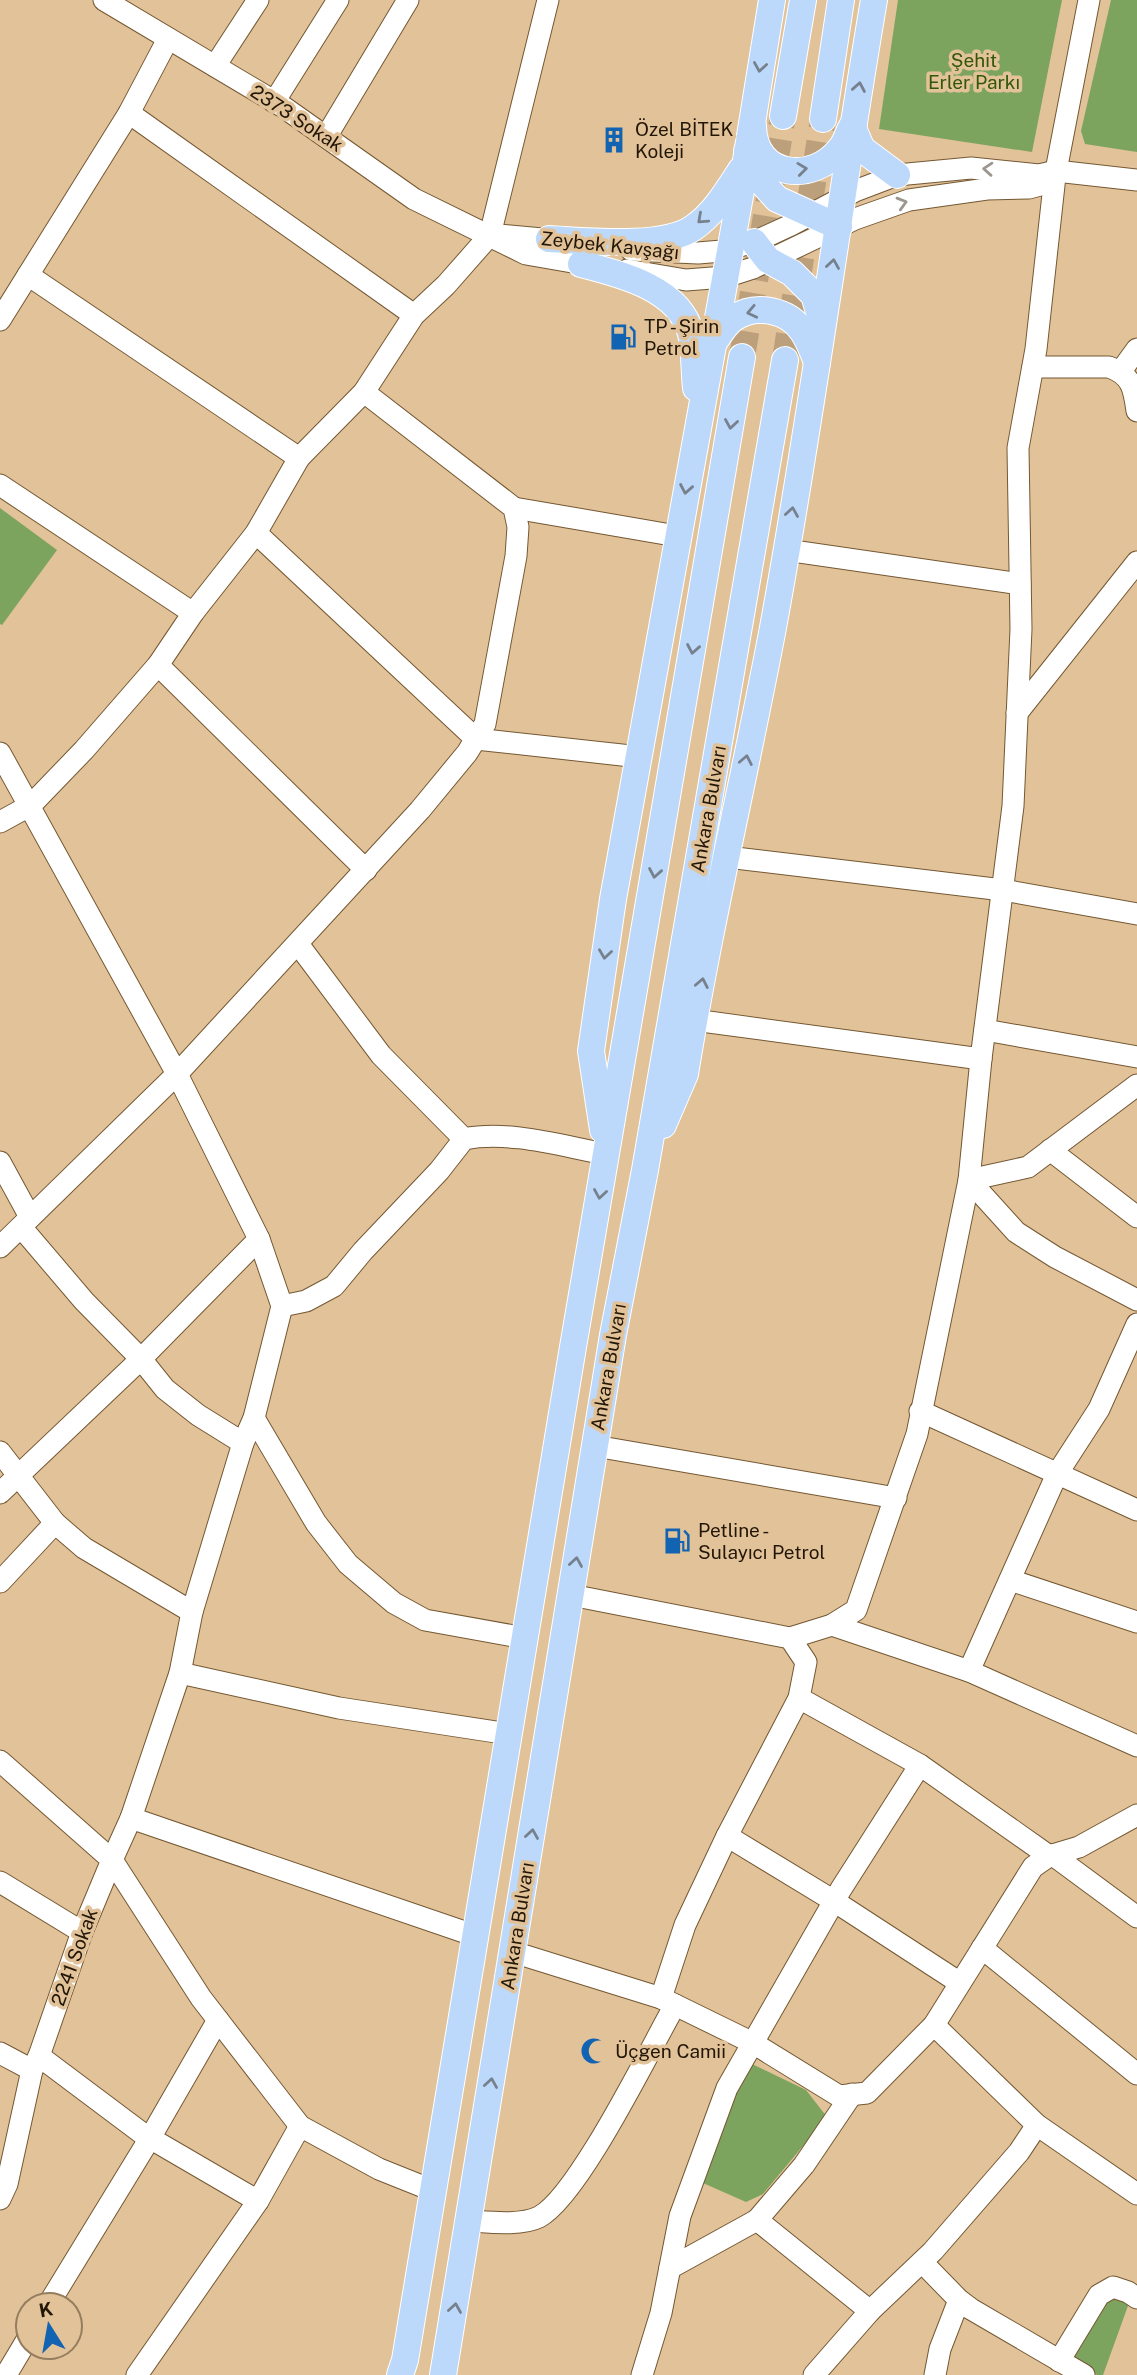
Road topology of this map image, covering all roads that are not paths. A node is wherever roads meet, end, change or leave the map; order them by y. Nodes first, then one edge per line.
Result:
1 (104, 0) edge
2 (258, 0) edge
3 (338, 0) edge
4 (408, 0) edge
5 (548, 0) edge
6 (772, 0) edge
7 (803, 0) edge
8 (841, 0) edge
9 (874, 0) edge
10 (1089, 0) edge
11 (168, 38) junction
12 (215, 66) junction
13 (274, 102) junction
14 (753, 111) junction
15 (130, 113) junction
16 (783, 116) tunnel mouth
17 (823, 119) tunnel mouth
18 (852, 126) junction
19 (326, 137) junction
20 (746, 158) junction
21 (1056, 174) junction
22 (897, 175) junction
23 (1137, 180) edge
24 (844, 198) junction
25 (811, 215) junction
26 (839, 227) junction
27 (490, 235) junction
28 (549, 239) junction
29 (751, 250) junction
30 (582, 264) junction
31 (28, 275) junction
32 (725, 277) junction
33 (414, 315) junction
34 (0, 320) edge
35 (823, 327) junction
36 (713, 345) junction
37 (1137, 349) edge
38 (742, 357) tunnel mouth
39 (785, 360) tunnel mouth
40 (817, 362) junction
41 (1033, 367) junction
42 (1121, 371) junction
43 (364, 392) junction
44 (1137, 411) edge
45 (699, 420) junction
46 (299, 458) junction
47 (0, 485) edge
48 (514, 508) junction
49 (256, 533) junction
50 (677, 536) junction
51 (786, 551) junction
52 (1137, 562) edge
53 (1020, 584) junction
54 (193, 613) junction
55 (158, 665) junction
56 (1017, 713) junction
57 (476, 739) junction
58 (0, 753) edge
59 (640, 757) junction
60 (31, 805) junction
61 (0, 822) edge
62 (727, 858) junction
63 (366, 870) junction
64 (1003, 890) junction
65 (1137, 914) edge
66 (298, 944) junction
67 (694, 1020) junction
68 (985, 1030) junction
69 (1137, 1057) edge
70 (981, 1059) junction
71 (177, 1074) junction
72 (1137, 1085) edge
73 (464, 1139) junction
74 (1050, 1150) junction
75 (607, 1154) junction
76 (0, 1162) edge
77 (645, 1170) junction
78 (969, 1180) junction
79 (1137, 1217) edge
80 (25, 1222) junction
81 (259, 1239) junction
82 (0, 1247) edge
83 (1137, 1300) edge
84 (282, 1306) junction
85 (1137, 1324) edge
86 (141, 1359) junction
87 (920, 1411) junction
88 (254, 1418) junction
89 (243, 1443) junction
90 (595, 1446) junction
91 (0, 1452) edge
92 (1057, 1474) junction
93 (19, 1476) junction
94 (0, 1493) edge
95 (895, 1498) junction
96 (1137, 1510) edge
97 (55, 1523) junction
98 (1010, 1580) junction
99 (0, 1582) edge
100 (570, 1595) junction
101 (192, 1612) junction
102 (1137, 1622) edge
103 (832, 1625) junction
104 (525, 1638) junction
105 (789, 1638) junction
106 (969, 1671) junction
107 (180, 1673) junction
108 (799, 1698) junction
109 (509, 1734) junction
110 (1137, 1746) edge
111 (0, 1761) edge
112 (920, 1765) junction
113 (1137, 1815) edge
114 (131, 1818) junction
115 (727, 1836) junction
116 (1051, 1856) junction
117 (111, 1860) junction
118 (0, 1882) edge
119 (834, 1901) junction
120 (1137, 1917) edge
121 (82, 1932) junction
122 (476, 1936) junction
123 (982, 1948) junction
124 (513, 1952) junction
125 (960, 1983) junction
126 (668, 2001) junction
127 (218, 2020) junction
128 (934, 2025) junction
129 (753, 2043) junction
130 (0, 2053) edge
131 (36, 2063) junction
132 (1137, 2074) edge
133 (852, 2094) junction
134 (1037, 2125) junction
135 (300, 2126) junction
136 (10, 2127) edge
137 (150, 2138) junction
138 (434, 2190) junction
139 (1137, 2194) edge
140 (0, 2199) edge
141 (258, 2200) junction
142 (757, 2220) junction
143 (469, 2221) junction
144 (922, 2262) junction
145 (670, 2268) junction
146 (57, 2291) edge
147 (1137, 2298) edge
148 (958, 2300) junction
149 (870, 2311) junction
150 (1059, 2361) junction
151 (402, 2370) edge
152 (816, 2374) edge
153 (137, 2375) edge
154 (443, 2375) edge
155 (642, 2375) edge
156 (935, 2375) edge
157 (1084, 2375) edge

1 - 11 street, 2373 Sokak
2 - 12 street
3 - 13 street
4 - 19 street
5 - 27 street
6 -> 14 main road
7 - 16 main road
8 - 17 main road
18 -> 9 main road
10 - 21 street
11 - 12 street, 2373 Sokak
11 - 15 street
12 - 13 street, 2373 Sokak
13 - 19 street, 2373 Sokak
14 -> 18 main road
14 - 20 main road
15 - 31 street
15 - 33 street
18 - 22 main road
18 - 24 main road
19 - 27 street, 2373 Sokak
20 - 25 main road
20 -> 28 main road
20 - 29 main road
21 -> 22 street
21 - 23 street
26 -> 21 street
21 - 41 street
22 - 24 street
24 - 25 street
24 - 26 main road
25 - 26 main road
25 - 29 street
26 - 29 street
35 -> 26 main road
27 - 28 street, Zeybek Kavşağı
27 - 30 street, 2373 Sokak
27 - 33 street
28 - 29 street, Zeybek Kavşağı
29 - 32 main road
29 - 32 street, 2373 Sokak
29 - 35 main road
30 - 32 street, 2373 Sokak
30 - 45 main road
31 - 34 street
31 - 46 street
32 - 36 main road
33 - 43 street
35 - 40 main road
40 -> 36 main road
36 - 45 main road
37 - 42 street
38 -> 75 main road, Ankara Bulvarı
39 - 77 main road, Ankara Bulvarı
51 -> 40 main road
41 - 42 street
41 - 53 street
42 - 44 street
43 - 46 street
43 - 48 street
45 -> 50 main road
46 - 49 street
47 - 54 street
48 - 50 street
48 - 57 street
49 - 54 street
49 - 57 street
50 - 59 main road
51 - 53 street
62 -> 51 main road
52 - 56 street
53 - 56 street
54 - 55 street
55 - 60 street
55 - 63 street
56 - 64 street
57 - 59 street
57 - 63 street
58 - 60 street
59 -> 75 main road
60 - 61 street
60 - 71 street
62 - 64 street
67 -> 62 main road
63 - 66 street
64 - 65 street
64 - 68 street
66 - 71 street
66 - 73 street
67 - 70 street
67 - 77 main road
68 - 69 street
68 - 70 street
70 - 78 street
71 - 80 street
71 - 81 street
72 - 74 street
73 - 75 street
73 - 84 street
74 - 78 street
74 - 79 street
75 -> 104 main road, Ankara Bulvarı
76 - 80 street
77 - 90 main road, Ankara Bulvarı
78 - 83 street
78 - 87 street
80 - 82 street
80 - 86 street
81 - 84 street
81 - 86 street
84 - 88 street, 2241 Sokak
85 - 92 street
86 - 89 street
86 - 93 street
87 - 92 street
87 - 95 street
88 - 89 street, 2241 Sokak
88 - 104 street
89 - 101 street, 2241 Sokak
90 - 95 street
100 -> 90 main road, Ankara Bulvarı
91 - 93 street
92 - 96 street
92 - 98 street
93 - 94 street
93 - 97 street
95 - 103 street
97 - 99 street
97 - 101 street
98 - 102 street
98 - 106 street
100 - 105 street
124 -> 100 main road, Ankara Bulvarı
101 - 107 street, 2241 Sokak
103 - 105 street
103 - 106 street
104 - 109 main road, Ankara Bulvarı
105 - 108 street
106 - 110 street
107 - 109 street
107 - 114 street, 2241 Sokak
108 - 112 street
108 - 115 street
109 - 122 main road, Ankara Bulvarı
111 - 117 street
112 - 116 street
112 - 119 street
113 - 116 street
114 - 117 street, 2241 Sokak
114 - 122 street
115 - 119 street
115 - 126 street
116 - 120 street
116 - 123 street
117 - 121 street, 2241 Sokak
117 - 127 street
118 - 121 street
119 - 125 street
119 - 129 street
121 - 131 street, 2241 Sokak
122 - 138 main road, Ankara Bulvarı
123 - 125 street
123 - 132 street
124 - 126 street
143 -> 124 main road, Ankara Bulvarı
125 - 128 street
126 - 129 street
126 - 143 street
127 - 135 street
127 - 137 street
128 - 133 street
128 - 134 street
129 - 133 street
129 - 145 street
130 - 131 street
131 - 136 street, 2241 Sokak
131 - 137 street
133 - 142 street
134 - 139 street
134 - 144 street
135 - 138 street
135 - 141 street
136 - 140 street, 2241 Sokak
137 - 141 street
137 - 146 street
138 - 151 main road, Ankara Bulvarı
141 - 153 street
142 - 145 street
142 - 149 street
154 -> 143 main road, Ankara Bulvarı
144 - 148 street
144 - 149 street
145 - 155 street
147 - 150 street
148 - 150 street
148 - 156 street
149 - 152 street
150 - 157 street

